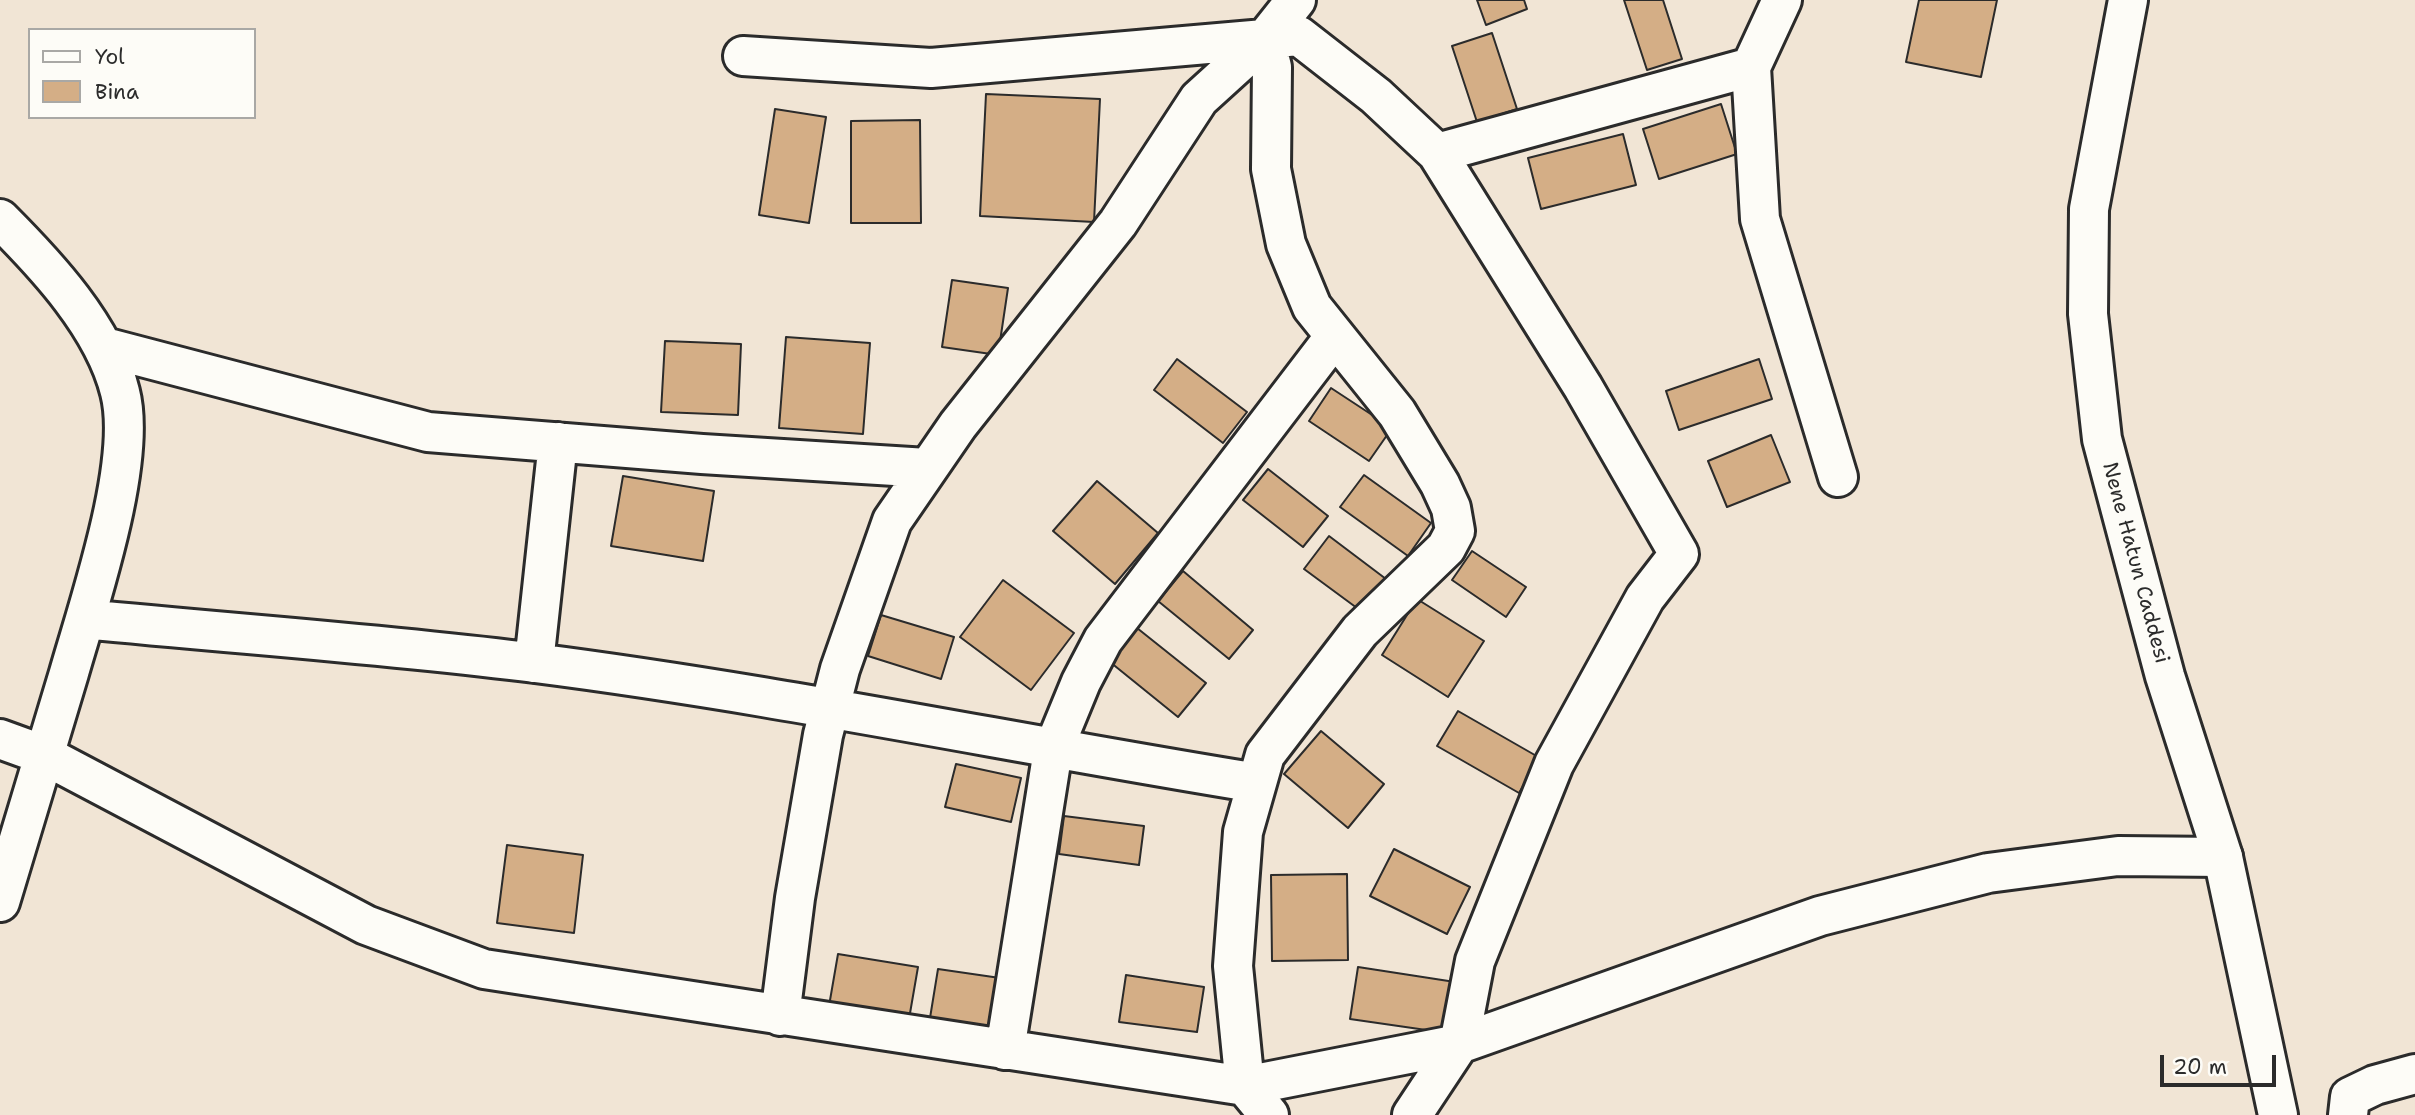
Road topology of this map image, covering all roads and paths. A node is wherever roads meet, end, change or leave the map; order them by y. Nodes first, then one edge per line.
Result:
1 (1296, 0) edge
2 (1782, 0) edge
3 (2128, 0) edge
4 (1265, 39) junction
5 (743, 56) dead end
6 (1751, 67) junction
7 (1437, 153) junction
8 (0, 219) edge
9 (1335, 336) junction
10 (104, 347) junction
11 (558, 442) junction
12 (927, 468) junction
13 (1838, 477) dead end
14 (85, 619) junction
15 (534, 663) junction
16 (831, 707) junction
17 (0, 739) edge
18 (1053, 750) junction
19 (44, 755) junction
20 (1257, 783) junction
21 (2223, 857) junction
22 (0, 902) edge
23 (780, 1016) junction
24 (1459, 1044) junction
25 (1005, 1050) junction
26 (2415, 1074) edge
27 (1245, 1086) junction
28 (1269, 1115) edge
29 (1412, 1115) edge
30 (2278, 1115) edge
31 (2348, 1115) edge

1 - 4 street
2 - 6 street
3 - 21 street, Nene Hatun Caddesi
4 - 5 street
4 - 7 street
4 - 9 street
4 - 12 street
6 - 7 street
6 - 13 street
7 - 24 street
8 - 10 street
9 - 18 street
9 - 20 street
10 - 11 street
10 - 14 street
11 - 12 street
11 - 15 street
12 - 16 street
14 - 15 street
14 - 19 street
15 - 16 street
16 - 18 street
16 - 23 street
17 - 19 street
18 - 20 street
18 - 25 street
19 - 22 street
19 - 23 street
20 - 27 street
21 - 24 street
21 - 30 street, Nene Hatun Caddesi
23 - 25 street
24 - 27 street
24 - 29 street
25 - 27 street
26 - 31 street
27 - 28 street

